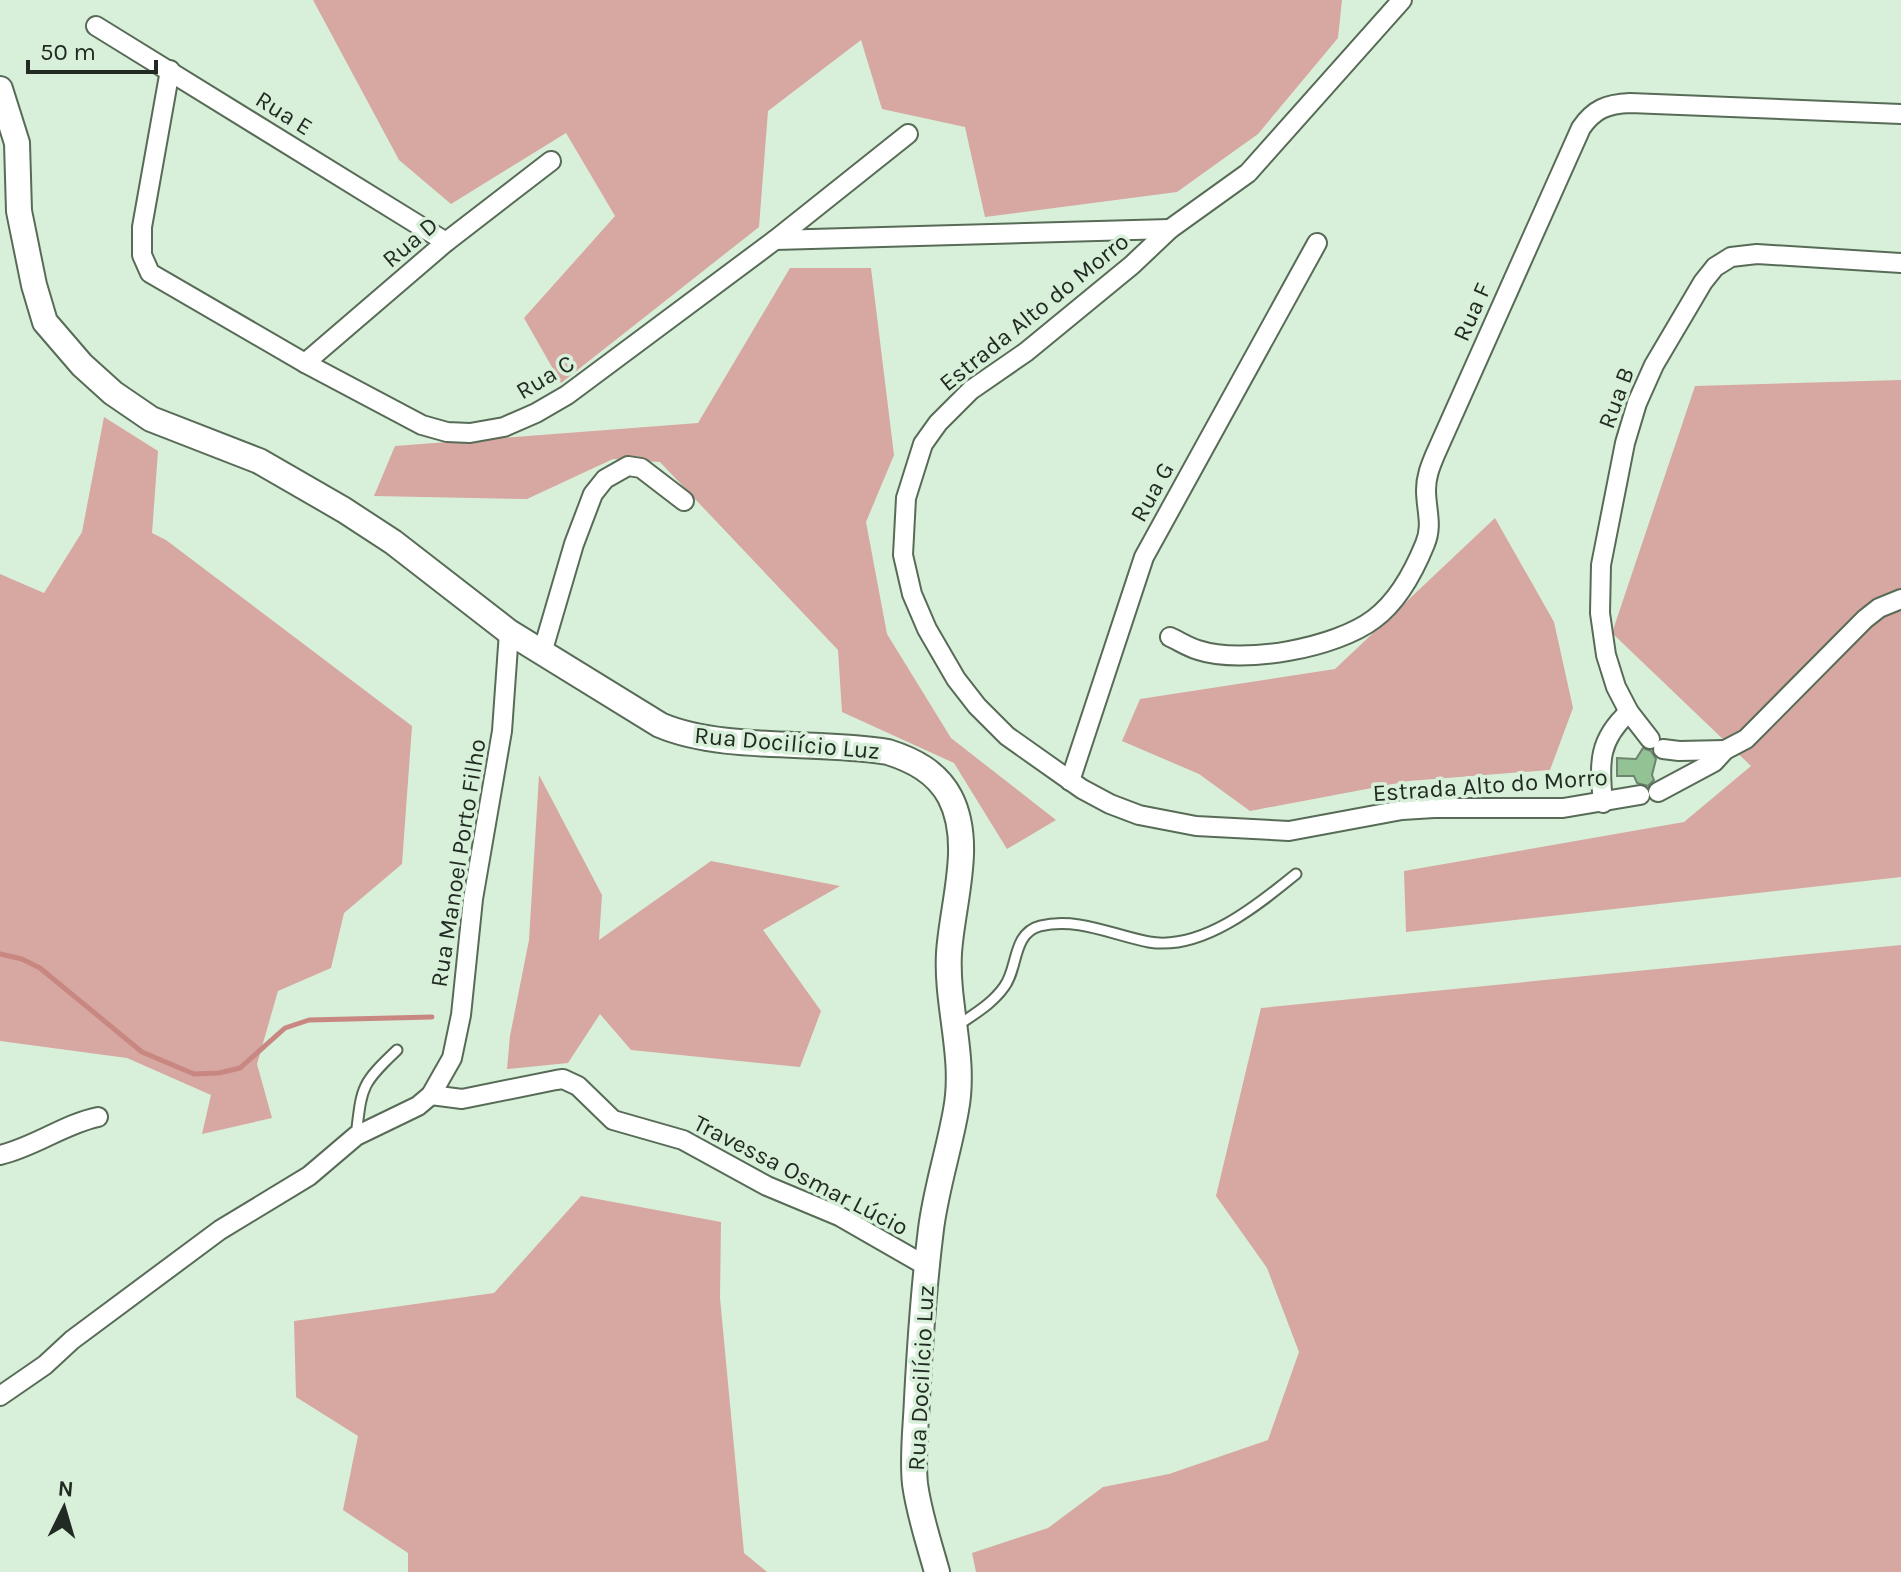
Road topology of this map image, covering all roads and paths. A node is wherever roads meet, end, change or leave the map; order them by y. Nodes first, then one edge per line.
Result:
1 (1402, 0) edge
2 (96, 26) dead end
3 (170, 70) junction
4 (0, 89) edge
5 (1901, 114) edge
6 (908, 134) dead end
7 (551, 161) dead end
8 (1170, 229) junction
9 (775, 240) junction
10 (446, 242) junction
11 (1317, 243) dead end
12 (1901, 263) edge
13 (305, 363) junction
14 (684, 501) dead end
15 (1901, 599) edge
16 (509, 632) junction
17 (1170, 637) dead end
18 (542, 653) junction
19 (1629, 712) junction
20 (1725, 750) junction
21 (1070, 781) junction
22 (1603, 803) junction
23 (1296, 874) dead end
24 (954, 1028) junction
25 (397, 1050) dead end
26 (431, 1095) junction
27 (98, 1117) dead end
28 (356, 1136) junction
29 (0, 1155) edge
30 (928, 1267) junction
31 (0, 1396) edge
32 (937, 1572) edge

1 - 8 street, Estrada Alto do Morro
2 - 3 street, Rua E
3 - 10 street, Rua E
3 - 13 street, Rua C
4 - 16 main road, Rua Docilício Luz
5 - 17 street, Rua F
6 - 9 street, Rua C
7 - 10 street, Rua D
8 - 9 street
8 - 21 street, Estrada Alto do Morro
9 - 13 street, Rua C
10 - 13 street, Rua D
11 - 21 street, Rua G
12 - 19 street, Rua B
14 - 18 street
15 - 20 street, Estrada Alto do Morro
16 - 18 main road, Rua Docilício Luz
16 - 26 street, Rua Manoel Porto Filho
18 - 24 main road, Rua Docilício Luz
19 - 20 street, Rua B
19 - 22 street
20 - 22 street, Estrada Alto do Morro
21 - 22 street, Estrada Alto do Morro
23 - 24 lane
24 - 30 main road, Rua Docilício Luz
25 - 28 lane
26 - 28 street
26 - 30 street, Travessa Osmar Lúcio
27 - 29 street
28 - 31 street
30 - 32 main road, Rua Docilício Luz

